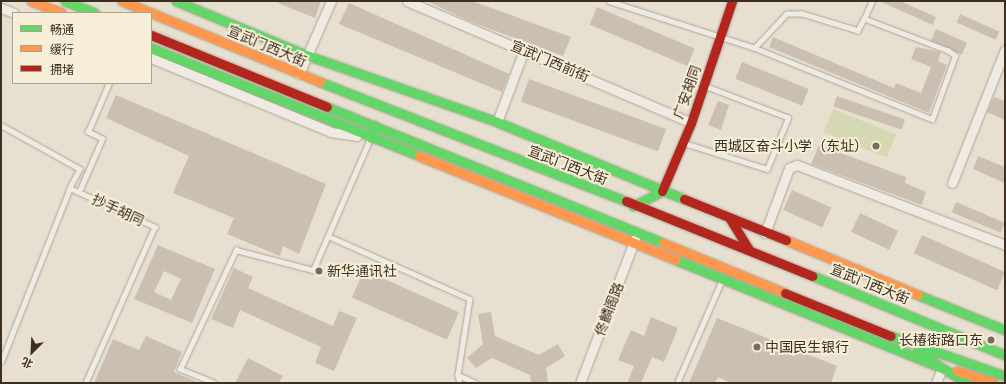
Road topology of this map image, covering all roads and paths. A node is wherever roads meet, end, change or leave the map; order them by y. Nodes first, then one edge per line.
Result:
1 (31, 1) edge
2 (65, 1) edge
3 (122, 1) edge
4 (130, 1) edge
5 (176, 1) edge
6 (331, 1) edge
7 (407, 1) edge
8 (609, 1) edge
9 (732, 1) edge
10 (872, 1) edge
11 (136, 4) edge
12 (1, 8) edge
13 (12, 12) edge
14 (59, 12) edge
15 (92, 12) edge
16 (864, 19) junction
17 (152, 36) edge
18 (721, 39) junction
19 (152, 48) edge
20 (755, 48) junction
21 (524, 50) junction
22 (1005, 50) edge
23 (308, 56) junction
24 (152, 58) edge
25 (299, 74) junction
26 (109, 84) edge
27 (704, 86) junction
28 (497, 122) junction
29 (691, 123) junction
30 (1, 125) edge
31 (375, 126) junction
32 (371, 138) junction
33 (683, 142) junction
34 (952, 183) dead end
35 (70, 188) junction
36 (662, 191) junction
37 (79, 192) junction
38 (633, 206) junction
39 (730, 219) junction
40 (765, 233) junction
41 (637, 234) junction
42 (328, 236) junction
43 (632, 245) junction
44 (1005, 245) edge
45 (749, 249) junction
46 (722, 280) junction
47 (1005, 330) edge
48 (906, 342) junction
49 (1005, 355) edge
50 (1, 362) edge
51 (942, 368) junction
52 (458, 375) junction
53 (1005, 376) edge
54 (86, 383) edge
55 (214, 383) edge
56 (460, 383) edge
57 (476, 383) edge
58 (580, 383) edge
59 (677, 383) edge
60 (936, 383) edge
61 (968, 383) edge
62 (993, 383) edge

1 - 14 street
2 - 15 street
3 - 11 street, 宣武门西大街
4 - 11 lane
5 - 23 street, 宣武门西大街
6 - 23 street
7 - 21 street, 宣武门西前街
8 - 18 lane
9 - 18 street, 广安胡同
10 - 16 lane
11 - 25 street, 宣武门西大街
12 - 13 street
16 - 20 lane
16 - 20 lane
17 - 31 street
18 - 20 lane
18 - 27 street, 广安胡同
19 - 32 street
21 - 28 street
21 - 29 street, 宣武门西前街
22 - 34 street
23 - 25 street
23 - 28 street, 宣武门西大街
24 - 32 street
25 - 38 street, 宣武门西大街
26 - 37 lane
27 - 29 street, 广安胡同
27 - 33 lane
28 - 36 street, 宣武门西大街
29 - 33 street, 广安胡同
30 - 35 lane
31 - 32 street
31 - 41 street
32 - 42 lane
32 - 43 street
33 - 36 street, 广安胡同
35 - 37 lane, 抄手胡同
35 - 50 lane
36 - 38 street
36 - 39 street, 宣武门西大街
37 - 54 lane, 抄手胡同
38 - 45 street, 宣武门西大街
39 - 40 street, 宣武门西大街
39 - 45 street
40 - 44 street
40 - 47 street, 宣武门西大街
41 - 43 street, 佟麟阁路
41 - 48 street
42 - 52 lane
42 - 55 lane
43 - 46 street
43 - 58 street, 佟麟阁路
45 - 49 street, 宣武门西大街
46 - 51 street
46 - 59 lane
48 - 51 street
48 - 53 street
51 - 60 street
51 - 61 street
51 - 62 street
52 - 56 lane
52 - 57 lane

